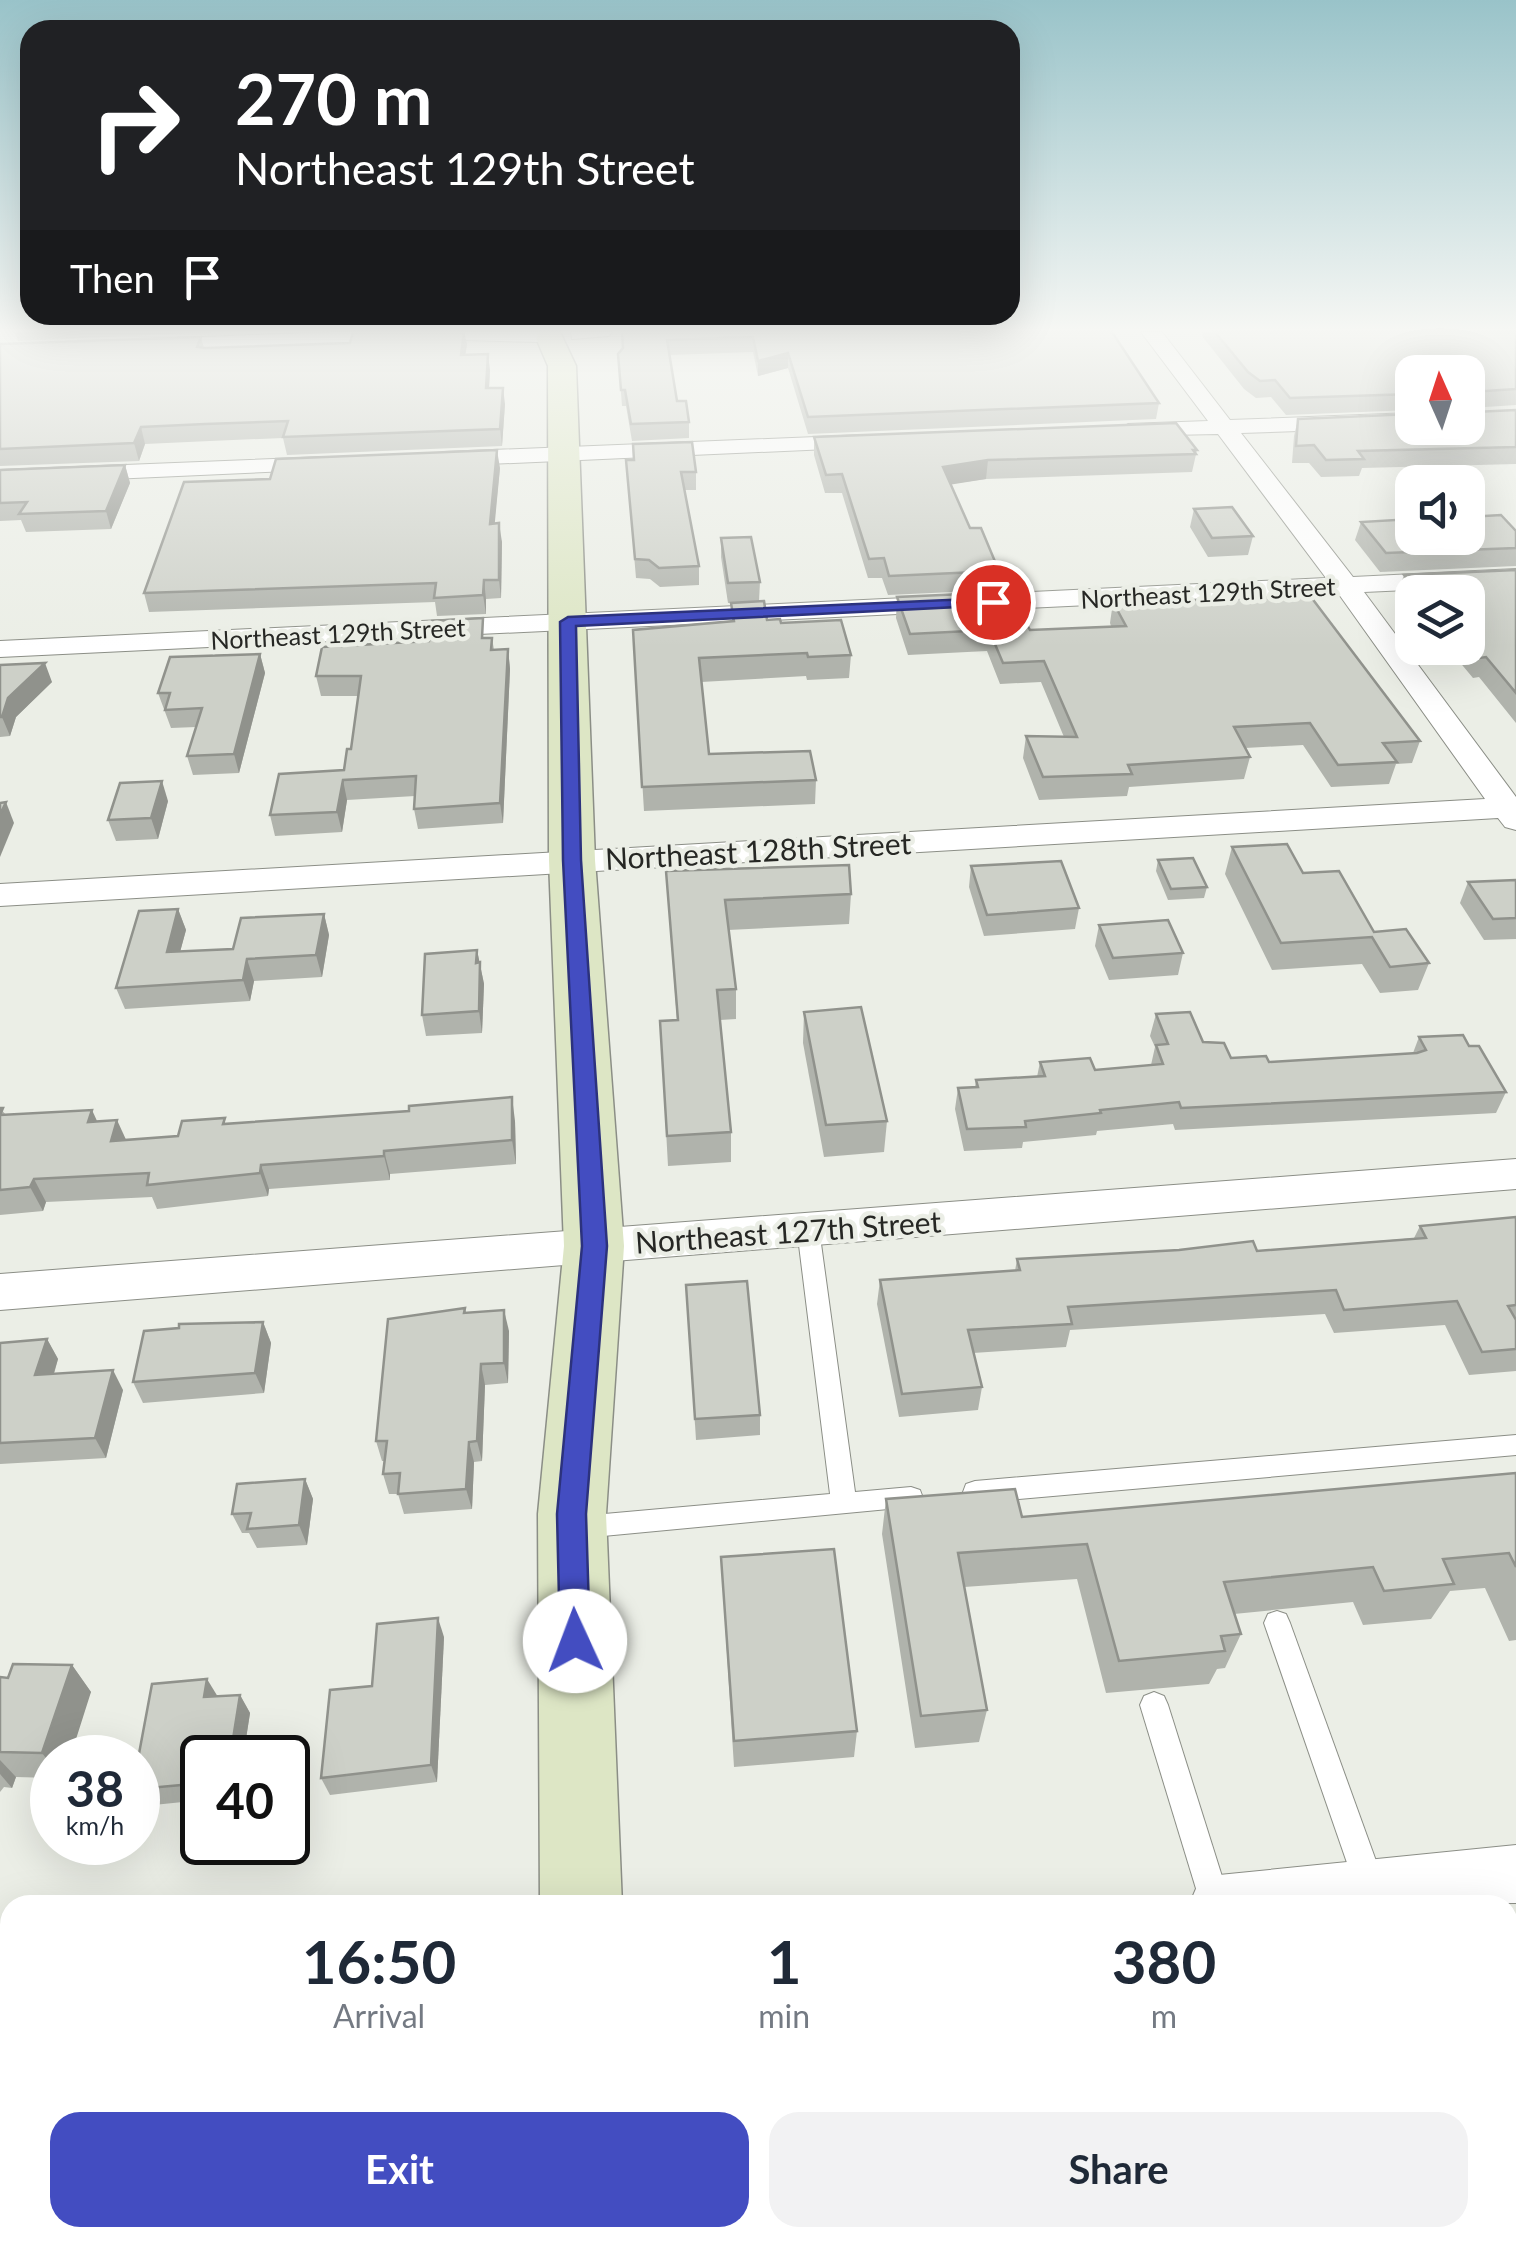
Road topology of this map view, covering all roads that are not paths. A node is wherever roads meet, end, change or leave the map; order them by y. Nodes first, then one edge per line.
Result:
1 (563, 437) edge
2 (1229, 437) edge
3 (885, 441) edge
4 (563, 454) junction
5 (414, 460) edge
6 (354, 463) edge
7 (0, 477) edge
8 (1516, 576) edge
9 (1346, 586) junction
10 (568, 622) junction
11 (0, 649) edge
12 (1513, 812) edge
13 (572, 860) junction
14 (0, 895) edge
15 (1516, 1174) edge
16 (808, 1229) junction
17 (594, 1246) junction
18 (0, 1292) edge
19 (1516, 1445) edge
20 (844, 1504) junction
21 (572, 1528) junction
22 (1277, 1623) dead end
23 (1154, 1705) dead end
24 (1516, 1874) edge
25 (1387, 1894) edge
26 (582, 1895) edge
27 (1214, 1895) edge

1 - 4 street
2 - 9 street
3 - 4 street
4 - 5 street
4 - 10 street
6 - 7 street
8 - 9 street, Northeast 129th Street
9 - 10 street, Northeast 129th Street
9 - 12 street
10 - 11 street, Northeast 129th Street
10 - 13 street
12 - 13 street, Northeast 128th Street
13 - 14 street, Northeast 128th Street
13 - 17 street
15 - 16 street, Northeast 127th Street
16 - 17 street, Northeast 127th Street
16 - 20 lane
17 - 18 street, Northeast 127th Street
17 - 21 street
19 - 20 lane
20 - 21 lane
21 - 26 street
22 - 25 lane
23 - 27 lane
24 - 25 street

